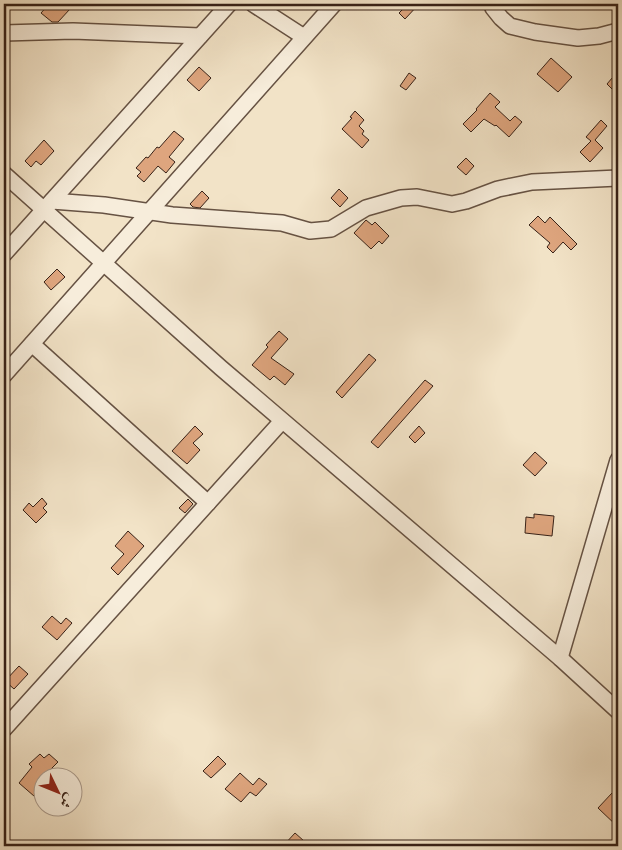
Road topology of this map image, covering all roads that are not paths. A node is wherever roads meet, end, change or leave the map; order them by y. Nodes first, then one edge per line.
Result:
1 (229, 4) edge
2 (253, 4) edge
3 (334, 4) edge
4 (492, 4) edge
5 (618, 31) edge
6 (4, 33) edge
7 (200, 36) junction
8 (304, 37) junction
9 (4, 174) edge
10 (618, 178) edge
11 (48, 206) junction
12 (150, 212) junction
13 (4, 254) edge
14 (104, 263) junction
15 (32, 344) junction
16 (4, 375) edge
17 (282, 421) junction
18 (618, 460) edge
19 (208, 503) junction
20 (560, 658) junction
21 (618, 711) edge
22 (4, 729) edge

1 - 7 street
2 - 8 street
3 - 8 street
4 - 5 street
6 - 7 street
7 - 11 street
8 - 12 street
9 - 11 street
10 - 12 street
11 - 12 street
11 - 13 street
11 - 14 street
12 - 14 street
14 - 15 street
14 - 17 street
15 - 16 street
15 - 19 street
17 - 19 street
17 - 20 street
18 - 20 street
19 - 22 street
20 - 21 street

